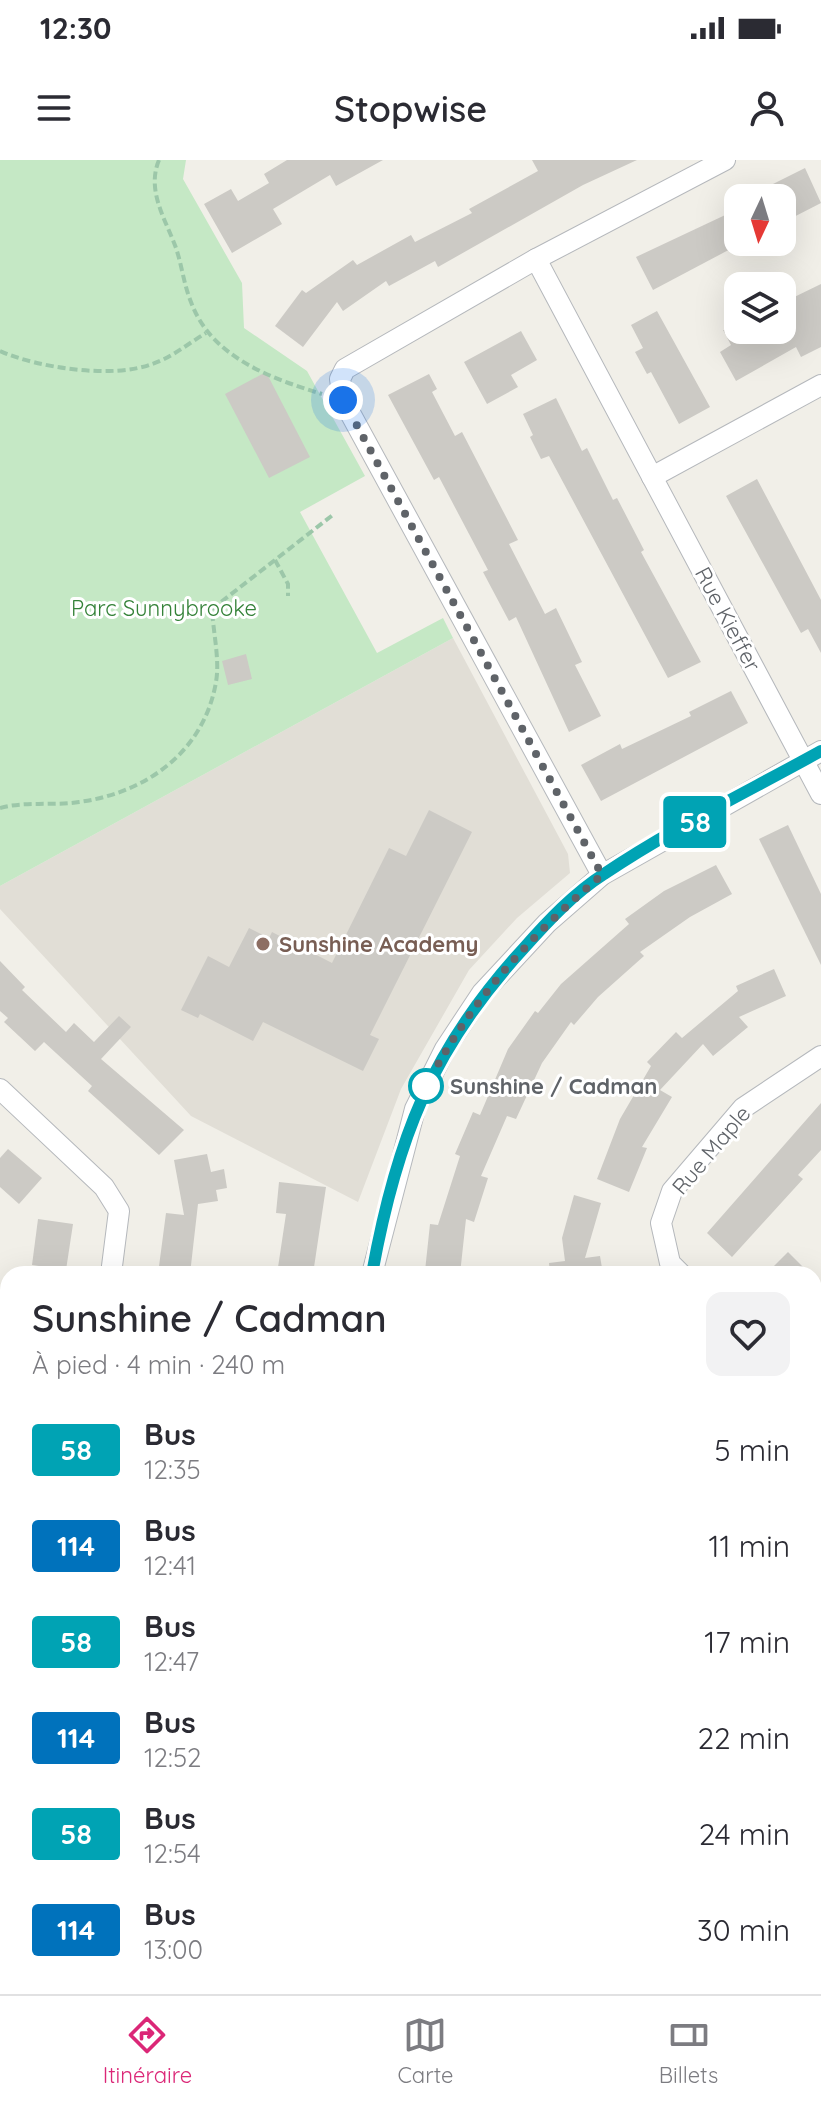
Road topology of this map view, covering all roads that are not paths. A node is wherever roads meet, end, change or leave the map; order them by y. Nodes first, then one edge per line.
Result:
1 (725, 160) edge
2 (536, 259) junction
3 (821, 385) edge
4 (652, 477) junction
5 (812, 756) edge
6 (821, 794) edge
7 (602, 875) junction
8 (820, 1057) edge
9 (0, 1089) edge
10 (112, 1266) edge
11 (374, 1266) edge
12 (673, 1266) edge

1 - 2 street
2 - 4 street, Rue Kieffer
2 - 7 street
3 - 4 street
4 - 5 street, Rue Kieffer
5 - 6 street
5 - 7 street
7 - 11 street
8 - 12 street, Rue Maple
9 - 10 street

